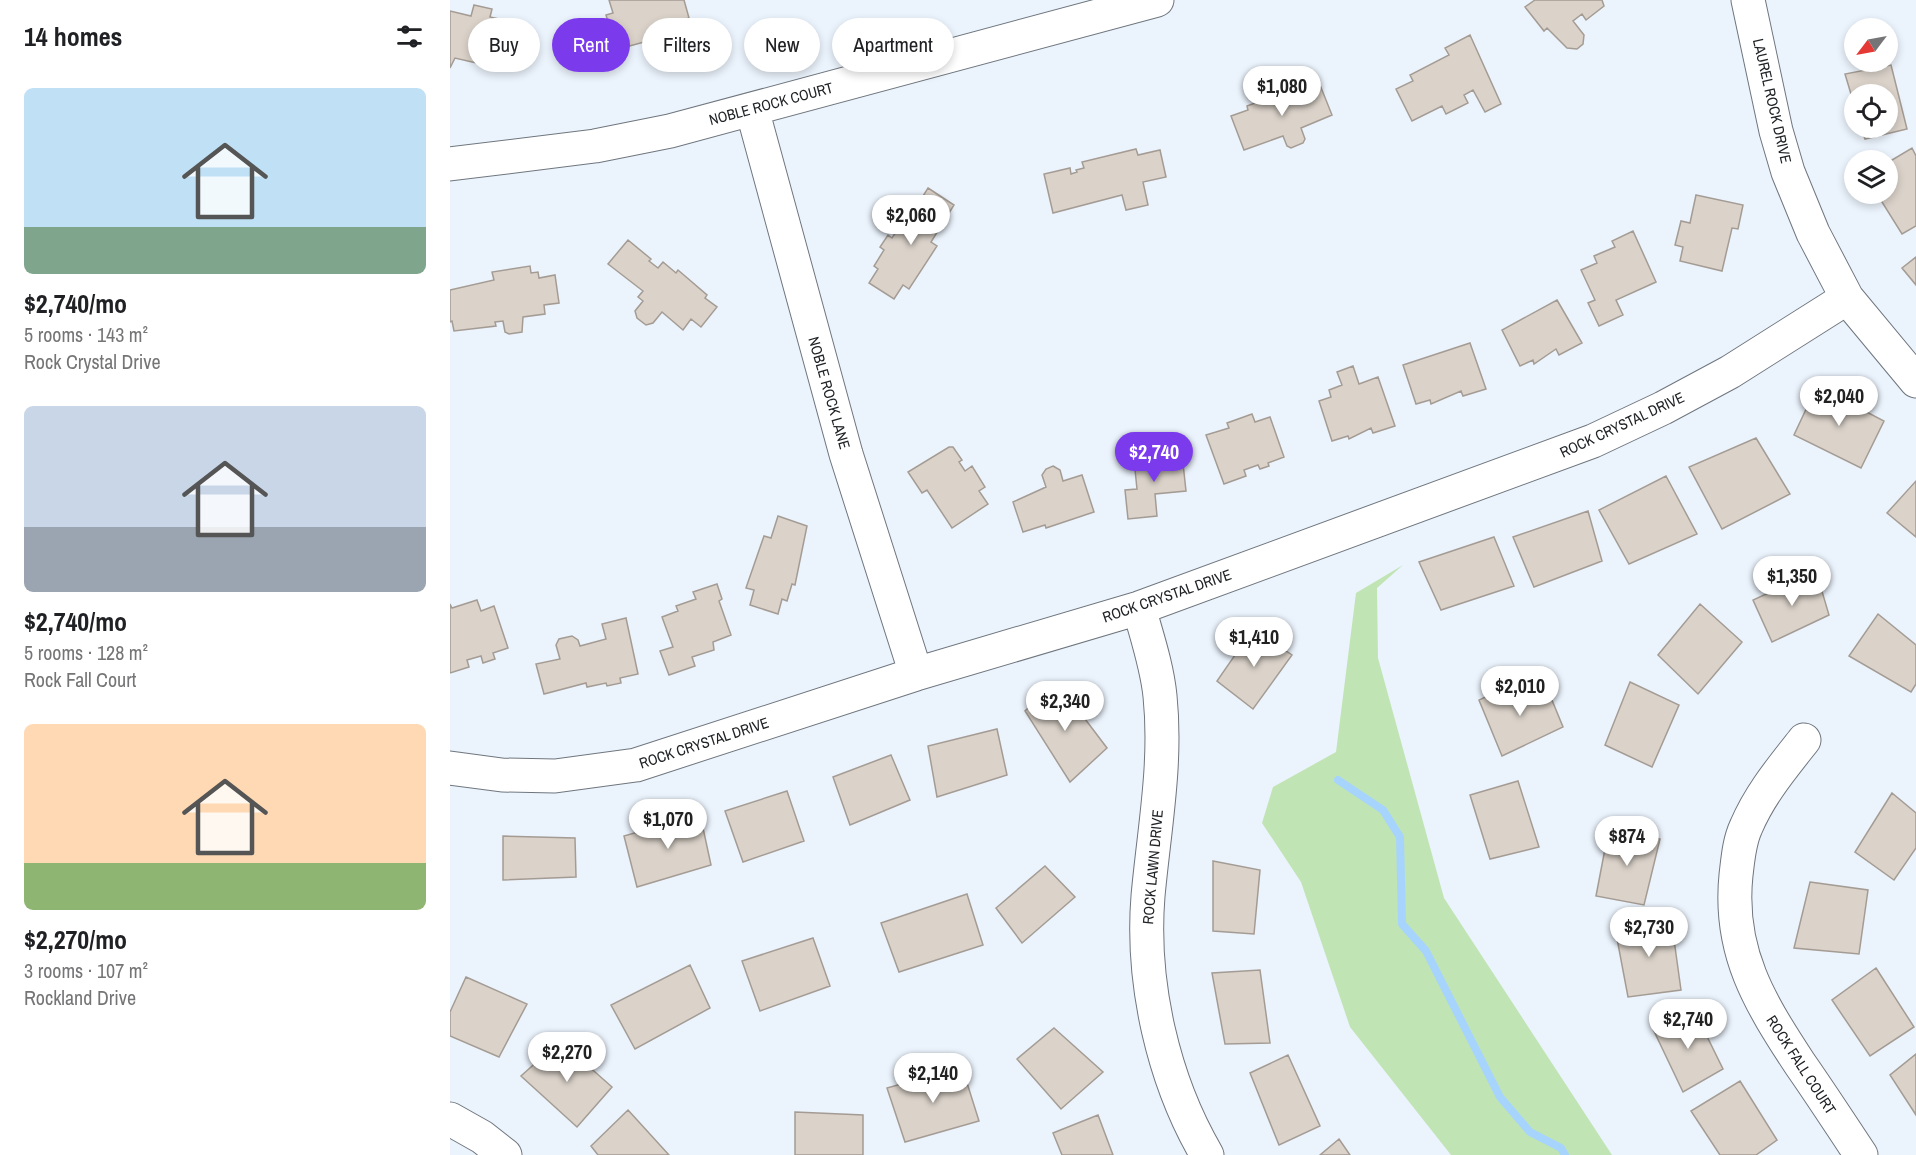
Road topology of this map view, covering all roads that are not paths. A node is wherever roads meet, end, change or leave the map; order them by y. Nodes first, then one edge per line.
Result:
1 (1157, 0) edge
2 (1748, 0) edge
3 (752, 109) junction
4 (450, 164) edge
5 (1847, 298) junction
6 (1916, 381) edge
7 (1138, 608) junction
8 (916, 674) junction
9 (1804, 740) dead end
10 (450, 768) edge
11 (450, 1119) edge
12 (505, 1155) edge
13 (1207, 1155) edge
14 (1861, 1155) edge

1 - 3 street, NOBLE ROCK COURT
2 - 5 street, LAUREL ROCK DRIVE
3 - 4 street, NOBLE ROCK COURT
3 - 8 street, NOBLE ROCK LANE
5 - 6 street, LAUREL ROCK DRIVE
5 - 7 street, ROCK CRYSTAL DRIVE
7 - 8 street, ROCK CRYSTAL DRIVE
7 - 13 street, ROCK LAWN DRIVE
8 - 10 street, ROCK CRYSTAL DRIVE
9 - 14 street, ROCK FALL COURT
11 - 12 street

